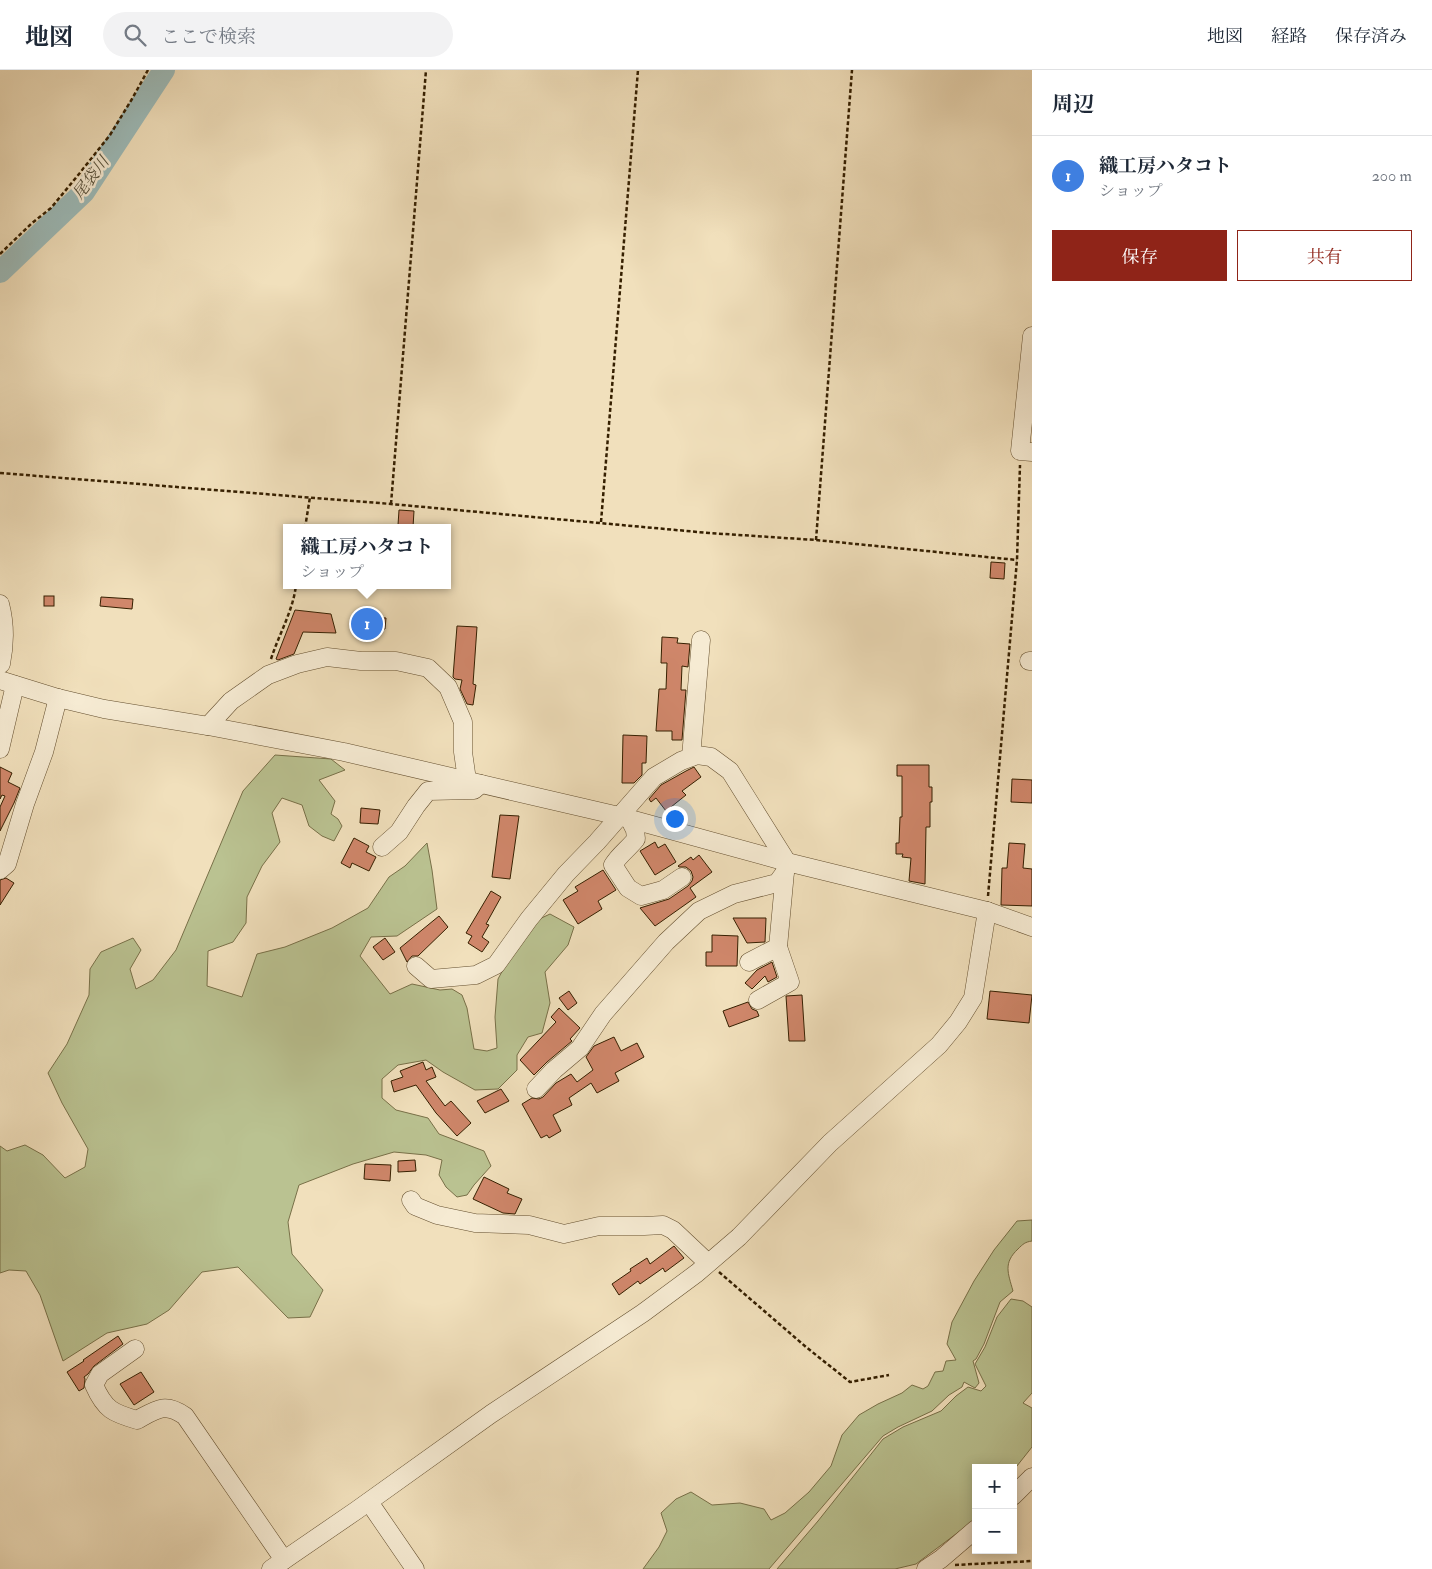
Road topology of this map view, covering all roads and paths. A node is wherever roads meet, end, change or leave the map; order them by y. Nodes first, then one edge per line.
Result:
1 (148, 70) edge
2 (426, 70) edge
3 (638, 70) edge
4 (852, 70) edge
5 (0, 254) edge
6 (1032, 336) edge
7 (1026, 452) edge
8 (0, 473) edge
9 (310, 497) junction
10 (392, 504) junction
11 (601, 522) junction
12 (306, 524) edge
13 (816, 540) junction
14 (1018, 560) junction
15 (295, 589) edge
16 (0, 604) edge
17 (701, 640) dead end
18 (5, 676) edge
19 (266, 676) junction
20 (58, 698) junction
21 (208, 726) junction
22 (0, 749) edge
23 (690, 758) junction
24 (474, 782) junction
25 (625, 818) junction
26 (382, 847) dead end
27 (786, 867) junction
28 (0, 870) edge
29 (682, 877) dead end
30 (987, 911) junction
31 (1032, 927) edge
32 (778, 947) junction
33 (749, 962) dead end
34 (416, 966) dead end
35 (758, 1000) dead end
36 (536, 1089) dead end
37 (411, 1200) dead end
38 (708, 1263) junction
39 (135, 1349) dead end
40 (889, 1375) dead end
41 (1032, 1477) edge
42 (1017, 1492) edge
43 (369, 1502) junction
44 (972, 1533) edge
45 (942, 1559) junction
46 (1032, 1561) edge
47 (278, 1565) edge
48 (415, 1569) edge
49 (926, 1569) edge

1 - 5 path
2 - 10 path
3 - 11 path
4 - 13 path
6 - 7 street
7 - 14 path
8 - 9 path
9 - 10 path
9 - 12 path
10 - 11 path
11 - 13 path
13 - 14 path
14 - 30 path
15 - 19 path
16 - 18 street
17 - 23 street
18 - 20 street
18 - 22 street
19 - 21 street
19 - 24 street
20 - 21 street
20 - 28 street
21 - 24 street
23 - 25 street
23 - 27 street
24 - 25 street
24 - 26 street
25 - 27 street
25 - 29 street
25 - 34 street
27 - 30 street
27 - 32 street
27 - 36 street
30 - 31 street
30 - 38 street
32 - 33 street
32 - 35 street
37 - 38 street
38 - 40 path
38 - 43 street
39 - 47 street
41 - 42 street
43 - 47 street
43 - 48 street
44 - 45 street
45 - 46 path
45 - 49 street

